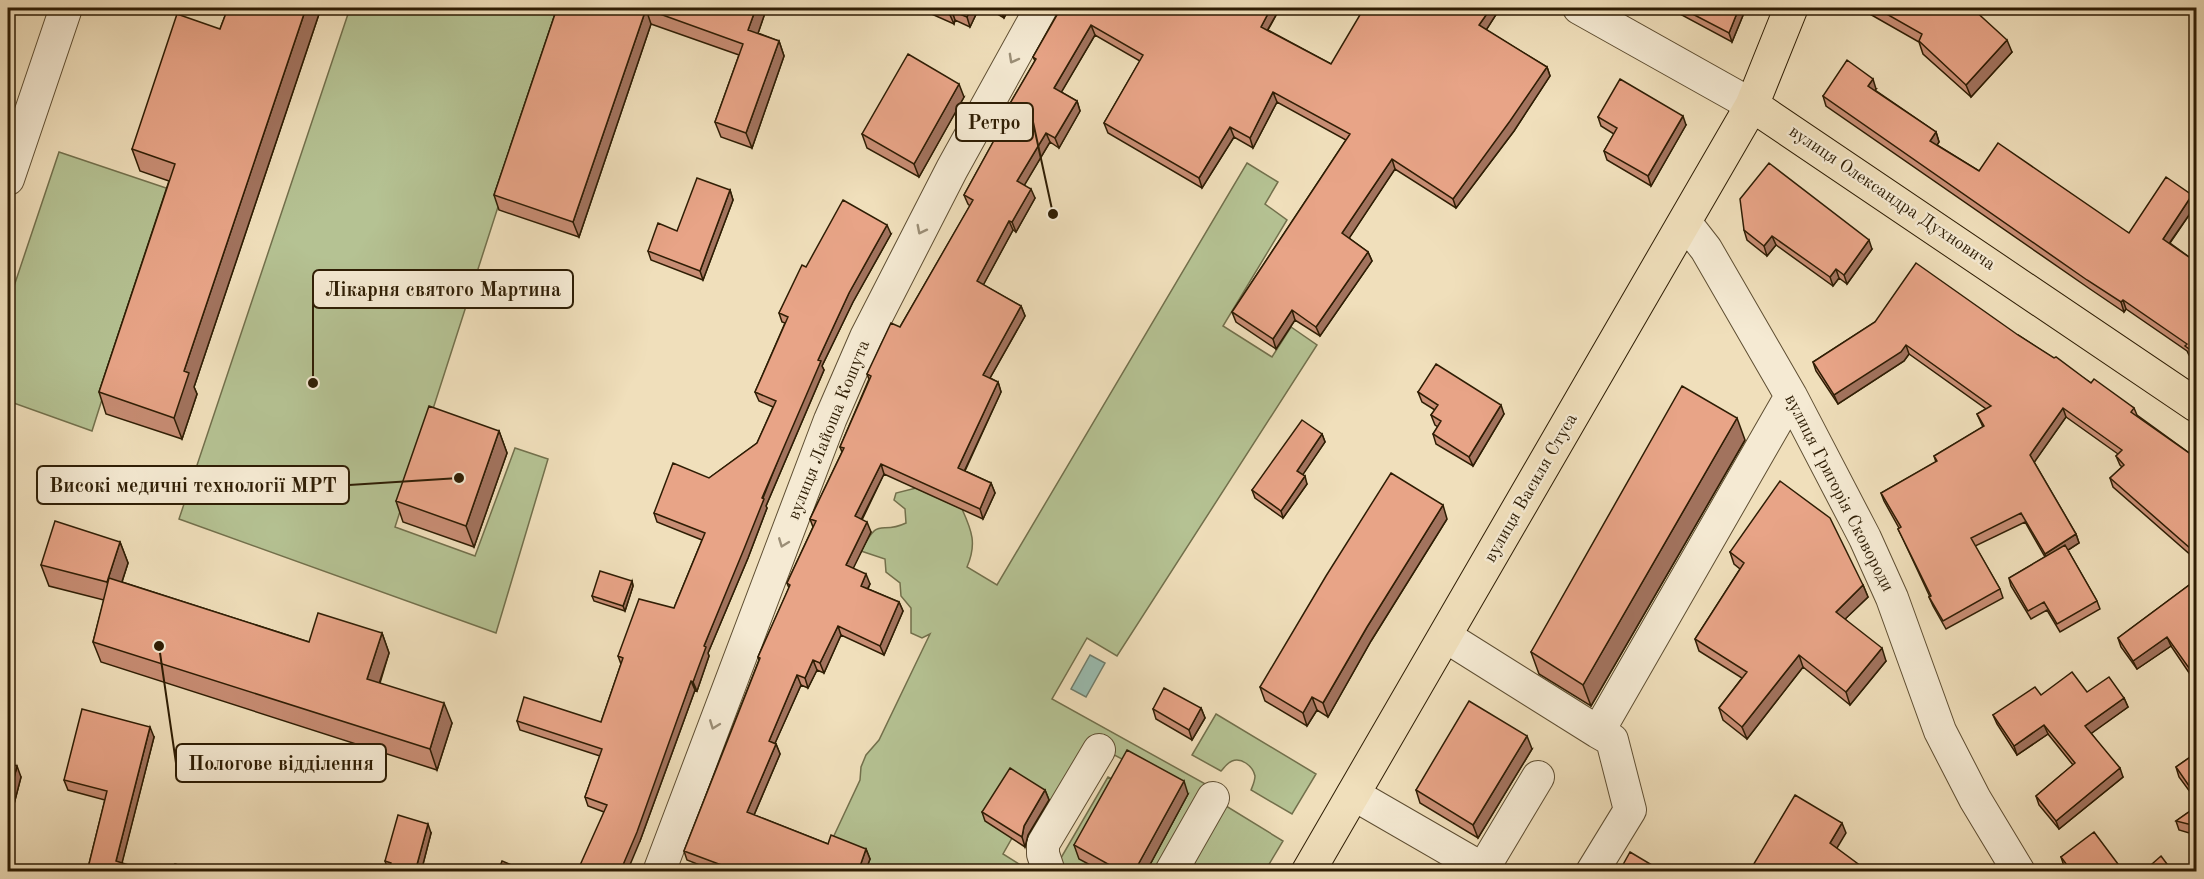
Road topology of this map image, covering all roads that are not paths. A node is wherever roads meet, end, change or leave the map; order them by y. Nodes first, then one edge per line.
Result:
1 (66, 8) edge
2 (1041, 8) edge
3 (1579, 8) edge
4 (1791, 8) edge
5 (1752, 105) junction
6 (8, 179) edge
7 (1685, 222) junction
8 (1791, 396) junction
9 (2196, 405) edge
10 (1445, 636) junction
11 (1608, 726) junction
12 (1099, 750) dead end
13 (1538, 777) dead end
14 (1353, 794) junction
15 (1213, 798) dead end
16 (659, 872) edge
17 (1048, 872) edge
18 (1171, 872) edge
19 (1308, 872) edge
20 (1592, 872) edge
21 (2019, 872) edge

1 - 6 street
2 -> 16 street, вулиця Лайоша Кошута
3 - 5 street, вулиця Олександра Духновича
4 - 5 main road, вулиця Василя Стуса
5 - 7 main road, вулиця Василя Стуса
5 - 9 main road, вулиця Олександра Духновича
7 - 8 street, вулиця Григорія Сковороди
7 - 10 main road, вулиця Василя Стуса
8 - 11 street
8 - 21 street, вулиця Григорія Сковороди
10 - 11 street
10 - 14 main road, вулиця Василя Стуса
11 - 20 street
12 - 17 street
13 - 14 street
14 - 19 main road, вулиця Василя Стуса
15 - 18 street

